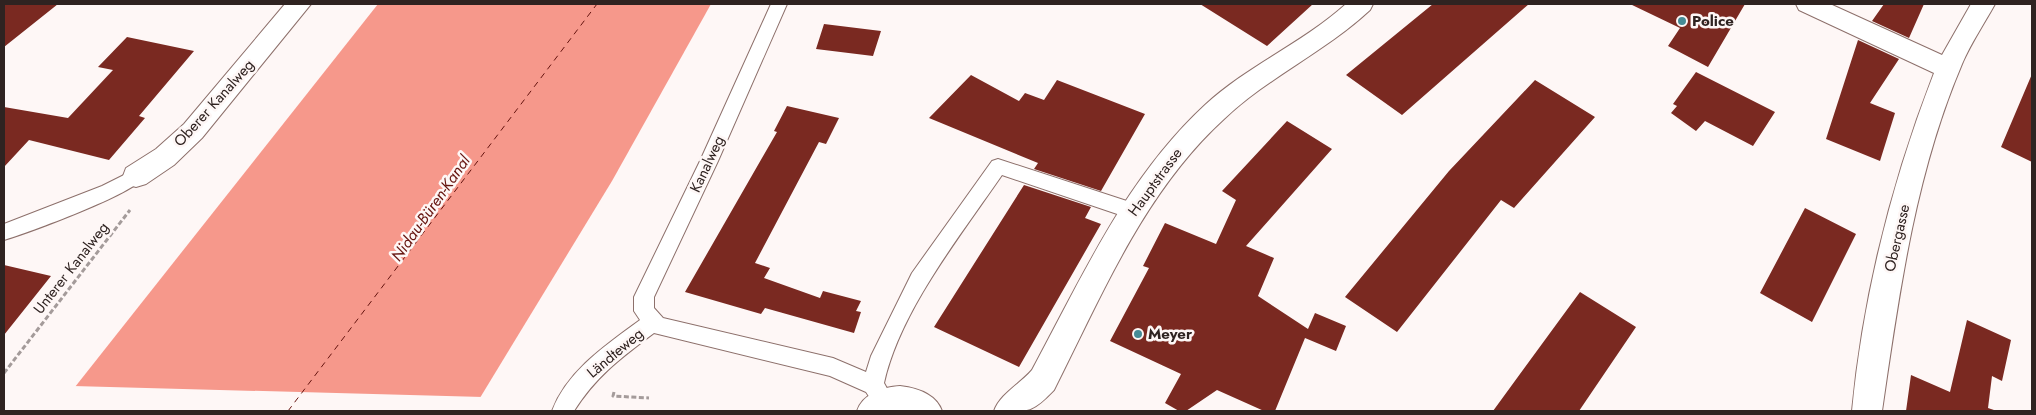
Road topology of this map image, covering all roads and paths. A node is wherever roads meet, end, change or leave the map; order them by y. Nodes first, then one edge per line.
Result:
1 (299, 4) edge
2 (778, 4) edge
3 (1361, 4) edge
4 (1808, 4) edge
5 (1983, 4) edge
6 (1948, 69) junction
7 (136, 176) junction
8 (1132, 211) junction
9 (4, 232) edge
10 (653, 322) junction
11 (4, 373) edge
12 (615, 389) dead end
13 (649, 398) dead end
14 (877, 400) edge
15 (1015, 410) edge
16 (562, 411) edge
17 (927, 411) edge
18 (1867, 411) edge

1 - 7 street, Oberer Kanalweg
2 - 10 lane, Kanalweg
3 - 8 street, Hauptstrasse
4 - 6 street
5 - 6 street, Obergasse
6 - 18 street, Obergasse
7 - 9 lane, Oberer Kanalweg
7 - 11 path, Unterer Kanalweg
8 - 14 lane
8 - 15 street, Hauptstrasse
10 - 14 lane
10 - 16 lane, Ländteweg
12 - 13 path
14 - 17 street

